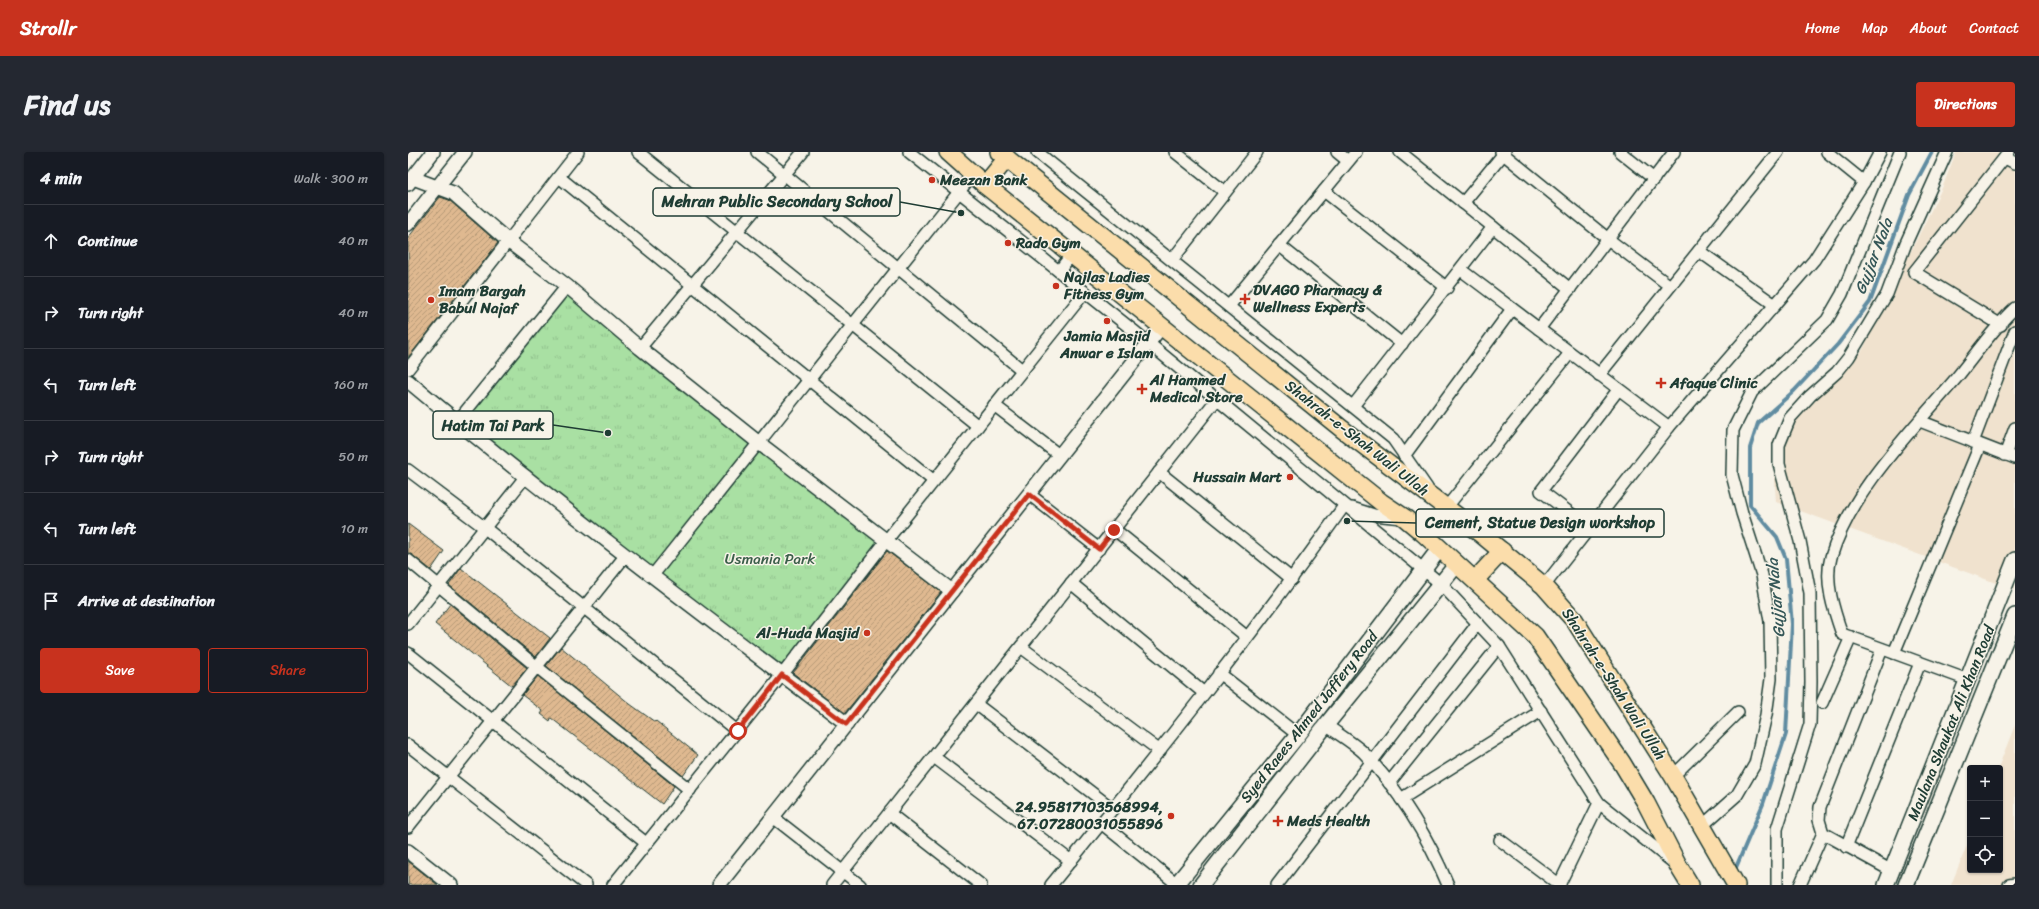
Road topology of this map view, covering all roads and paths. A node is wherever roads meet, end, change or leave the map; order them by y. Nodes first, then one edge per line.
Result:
1 (433, 152) edge
2 (465, 152) edge
3 (578, 152) edge
4 (638, 152) edge
5 (757, 152) edge
6 (803, 152) edge
7 (909, 152) edge
8 (948, 152) edge
9 (1175, 152) edge
10 (1257, 152) edge
11 (1337, 152) edge
12 (1356, 152) edge
13 (1400, 152) edge
14 (1620, 152) edge
15 (1674, 152) edge
16 (1778, 152) edge
17 (1827, 152) edge
18 (1880, 152) edge
19 (1900, 152) edge
20 (1947, 152) edge
21 (1503, 153) edge
22 (1043, 154) edge
23 (1003, 155) edge
24 (2007, 155) edge
25 (1348, 161) junction
26 (2015, 163) edge
27 (973, 173) junction
28 (784, 175) junction
29 (559, 177) junction
30 (1654, 179) junction
31 (410, 181) edge
32 (1864, 182) junction
33 (985, 186) junction
34 (437, 187) junction
35 (1324, 191) junction
36 (959, 192) junction
37 (1225, 192) junction
38 (1464, 203) junction
39 (408, 224) edge
40 (1493, 227) junction
41 (737, 232) junction
42 (1608, 239) junction
43 (508, 241) junction
44 (1279, 245) junction
45 (1699, 251) junction
46 (1072, 254) junction
47 (1172, 260) junction
48 (898, 268) junction
49 (1461, 270) junction
50 (1059, 271) junction
51 (693, 285) junction
52 (568, 286) junction
53 (1670, 286) junction
54 (1447, 288) junction
55 (1570, 289) junction
56 (1085, 292) junction
57 (1775, 305) junction
58 (1229, 306) junction
59 (2015, 308) edge
60 (1512, 309) junction
61 (853, 325) junction
62 (2001, 325) junction
63 (1162, 326) junction
64 (1539, 329) junction
65 (2015, 331) edge
66 (1148, 342) junction
67 (1402, 344) junction
68 (640, 348) junction
69 (1570, 353) junction
70 (408, 369) edge
71 (1022, 370) junction
72 (1599, 375) junction
73 (408, 381) edge
74 (809, 381) junction
75 (1618, 390) junction
76 (1217, 399) junction
77 (994, 405) junction
78 (1353, 406) junction
79 (1920, 421) junction
80 (457, 422) junction
81 (978, 426) junction
82 (1669, 427) junction
83 (2015, 428) edge
84 (759, 443) junction
85 (1976, 444) junction
86 (1059, 455) junction
87 (1404, 456) junction
88 (2010, 457) edge
89 (408, 470) edge
90 (1159, 472) junction
91 (526, 476) junction
92 (934, 481) junction
93 (1029, 494) junction
94 (1440, 503) junction
95 (1344, 506) junction
96 (1405, 518) junction
97 (485, 528) junction
98 (1591, 529) junction
99 (1114, 530) junction
100 (886, 541) junction
101 (1440, 548) junction
102 (1099, 549) junction
103 (1502, 551) junction
104 (626, 555) junction
105 (408, 560) edge
106 (2015, 560) edge
107 (1457, 564) junction
108 (1424, 568) junction
109 (653, 576) junction
110 (1292, 579) junction
111 (1475, 580) junction
112 (1071, 583) junction
113 (1441, 584) junction
114 (439, 585) junction
115 (1544, 586) junction
116 (952, 591) junction
117 (584, 608) junction
118 (2015, 616) edge
119 (1478, 623) junction
120 (408, 624) edge
121 (1247, 637) junction
122 (1851, 637) junction
123 (1499, 646) junction
124 (1021, 647) junction
125 (1882, 649) junction
126 (408, 653) edge
127 (1894, 653) junction
128 (1920, 663) junction
129 (536, 667) junction
130 (1219, 674) junction
131 (782, 675) junction
132 (1968, 680) junction
133 (1204, 693) junction
134 (1822, 703) dead end
135 (976, 704) junction
136 (1541, 711) junction
137 (1738, 712) dead end
138 (492, 722) junction
139 (846, 724) junction
140 (1326, 725) junction
141 (738, 731) junction
142 (1298, 735) junction
143 (408, 745) edge
144 (1160, 751) junction
145 (934, 756) junction
146 (1371, 762) junction
147 (1673, 776) junction
148 (448, 778) junction
149 (1390, 783) junction
150 (690, 790) junction
151 (1401, 799) junction
152 (1599, 803) junction
153 (1112, 809) junction
154 (889, 813) junction
155 (773, 817) junction
156 (1101, 823) junction
157 (1702, 826) junction
158 (408, 827) edge
159 (1823, 833) junction
160 (1500, 840) dead end
161 (646, 843) junction
162 (1846, 847) junction
163 (408, 851) edge
164 (1071, 861) junction
165 (1679, 867) junction
166 (843, 872) junction
167 (1889, 878) edge
168 (1177, 884) edge
169 (2015, 884) edge
170 (451, 885) edge
171 (586, 885) edge
172 (613, 885) edge
173 (719, 885) edge
174 (832, 885) edge
175 (860, 885) edge
176 (981, 885) edge
177 (1051, 885) edge
178 (1201, 885) edge
179 (1277, 885) edge
180 (1448, 885) edge
181 (1560, 885) edge
182 (1689, 885) edge
183 (1736, 885) edge
184 (1777, 885) edge
185 (1800, 885) edge
186 (1906, 885) edge
187 (2009, 885) edge

1 - 31 street
2 - 34 street
3 - 29 street
4 - 41 street
5 - 28 street
6 - 28 street
7 - 36 street
8 - 27 main road
9 - 37 street
10 - 37 street
11 - 25 street
12 - 25 street
13 - 38 street
14 - 30 street
15 - 30 street
16 - 45 street
17 - 32 street
18 - 32 street
19 - 157 street
20 - 184 street
21 - 38 street
21 - 42 street
22 - 47 street
23 - 33 main road
23 - 94 main road, Shahrah-e-Shah Wali Ullah
24 - 26 street
24 - 62 street
25 - 35 street
27 - 33 main road
27 - 36 street
28 - 41 street
28 - 48 street
29 - 43 street
29 - 51 street
30 - 42 street
31 - 34 street
32 - 57 street
33 - 46 main road
34 - 39 street
34 - 43 street
35 - 44 street
35 - 54 street
36 - 48 street
36 - 50 street
37 - 47 street
38 - 40 street
40 - 49 street
40 - 55 street
41 - 51 street
41 - 61 street
42 - 53 street
42 - 55 street
43 - 52 street
43 - 70 street
44 - 58 street
44 - 67 street
45 - 53 street
45 - 57 street
46 - 50 street
46 - 63 main road
47 - 58 street
48 - 61 street
48 - 71 street
49 - 54 street
49 - 60 street
50 - 56 street
51 - 68 street
51 - 74 street
52 - 68 street
52 - 80 street
53 - 72 street
54 - 67 street
55 - 64 street
56 - 66 street
56 - 71 street
57 - 82 street
58 - 78 street
59 - 62 street
60 - 64 street
60 - 87 street
61 - 74 street
61 - 81 street
62 - 79 street
63 - 66 street
63 - 96 main road
64 - 69 street
65 - 85 street
66 - 76 street
66 - 86 street
67 - 78 street
68 - 84 street
69 - 72 street
69 - 94 street
71 - 77 street
72 - 75 street
73 - 80 street
74 - 84 street
74 - 92 street
75 - 82 street
75 - 98 street
76 - 90 street
76 - 95 street
77 - 81 street
77 - 86 street
78 - 87 street
79 - 85 street
79 - 122 street
80 - 91 street
81 - 92 street
82 - 98 street
83 - 88 street
84 - 100 street
84 - 109 street
85 - 88 street
85 - 127 street
86 - 93 street
87 - 94 street
89 - 97 street
90 - 99 street
90 - 110 street
91 - 97 street
91 - 104 street
92 - 100 street
93 - 102 street
93 - 116 street
94 - 103 main road, Shahrah-e-Shah Wali Ullah
95 - 96 street
95 - 108 street
95 - 110 street
96 - 101 main road
97 - 114 street
97 - 117 street
98 - 115 street
99 - 102 street
99 - 121 street
100 - 116 street
100 - 131 street
101 - 107 main road
101 - 108 main road, Syed Raees Ahmed Jaffery Road
102 - 112 street
103 - 111 main road
103 - 115 main road, Shahrah-e-Shah Wali Ullah
104 - 109 street
104 - 117 street
105 - 114 street
106 - 132 main road, Maulana Shaukat Ali Khan Road
107 - 111 main road
107 - 113 main road, Syed Raees Ahmed Jaffery Road
108 - 113 street
108 - 142 main road, Syed Raees Ahmed Jaffery Road
109 - 131 street
110 - 121 street
111 - 165 main road
112 - 124 street
112 - 133 street
113 - 119 street
113 - 140 main road, Syed Raees Ahmed Jaffery Road
114 - 120 street
114 - 129 street
115 - 147 main road, Shahrah-e-Shah Wali Ullah
116 - 139 street
117 - 129 street
117 - 141 street
118 - 186 main road, Maulana Shaukat Ali Khan Road
119 - 123 street
119 - 146 street
121 - 130 street
122 - 125 street
122 - 134 street
123 - 136 street
123 - 149 street
124 - 135 street
124 - 144 street
125 - 127 street
125 - 159 street
126 - 138 street
127 - 128 street
128 - 132 street
128 - 162 street
129 - 138 street
129 - 150 street
130 - 133 street
130 - 142 street
131 - 139 street
131 - 141 street
132 - 167 main road, Maulana Shaukat Ali Khan Road
133 - 144 street
135 - 145 street
135 - 153 street
136 - 151 street
136 - 152 street
137 - 147 street
138 - 148 street
138 - 161 street
139 - 155 street
140 - 146 street
140 - 178 main road, Syed Raees Ahmed Jaffery Road
141 - 150 street
142 - 168 main road, Syed Raees Ahmed Jaffery Road
143 - 148 street
144 - 153 street
145 - 154 street
145 - 164 street
146 - 149 street
146 - 179 street
147 - 157 main road, Shahrah-e-Shah Wali Ullah
148 - 158 street
148 - 171 street
149 - 151 street
150 - 161 street
151 - 180 street
152 - 165 street
152 - 181 street
153 - 156 street
154 - 166 street
154 - 176 street
155 - 166 street
155 - 173 street
156 - 164 street
156 - 168 street
157 - 183 main road, Shahrah-e-Shah Wali Ullah
159 - 162 street
159 - 185 street
160 - 181 street
161 - 172 street
162 - 167 street
163 - 170 street
164 - 177 street
165 - 182 main road
166 - 174 street
166 - 175 street
169 - 187 street

